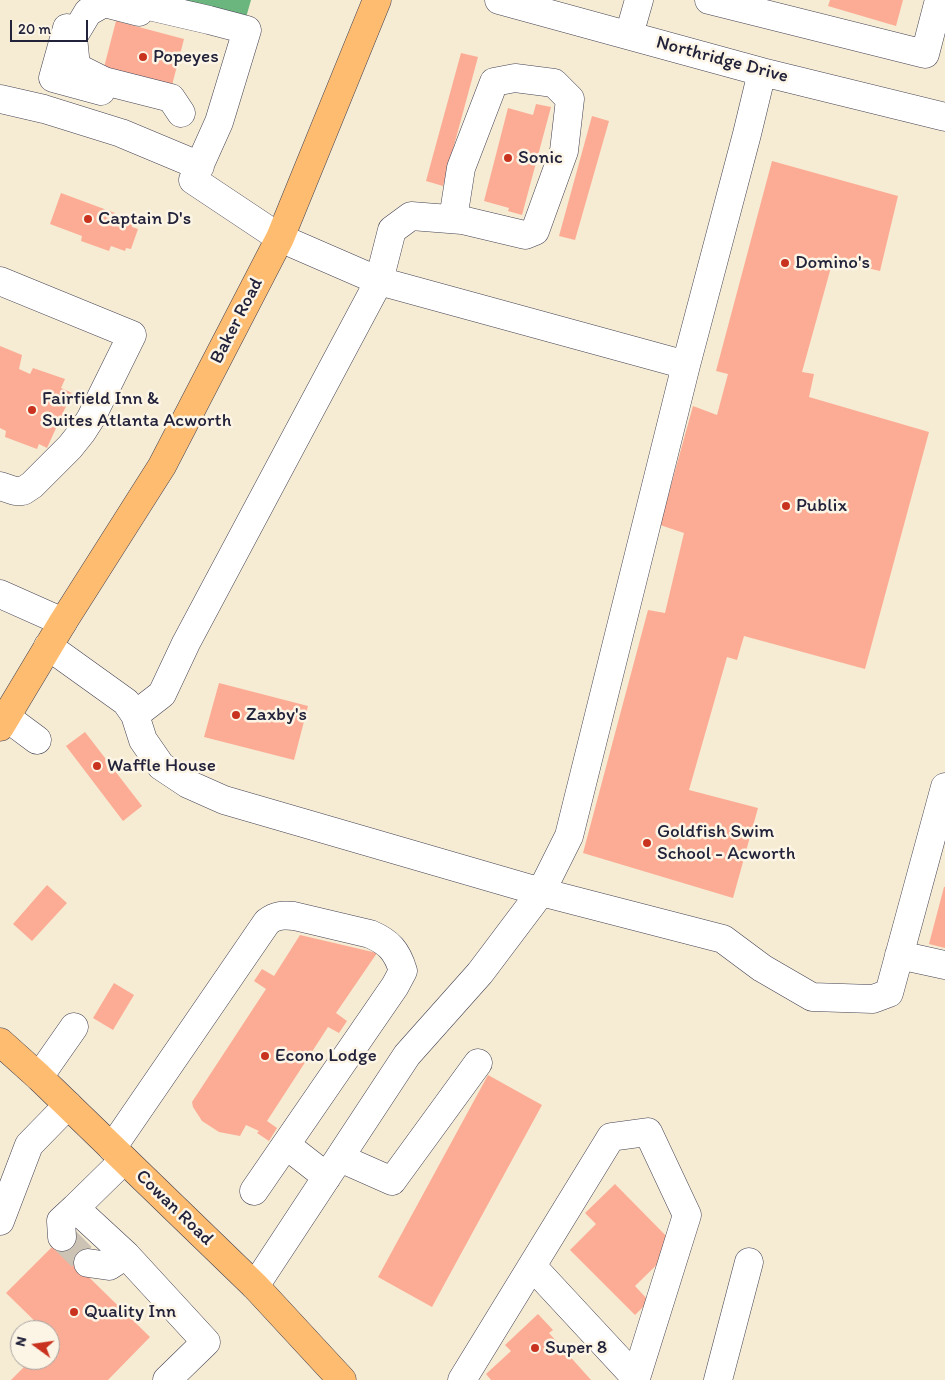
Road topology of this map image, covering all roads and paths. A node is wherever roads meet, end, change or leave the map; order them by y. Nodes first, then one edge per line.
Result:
1 (74, 0) edge
2 (123, 0) edge
3 (377, 0) edge
4 (499, 0) edge
5 (639, 0) edge
6 (709, 0) edge
7 (939, 0) edge
8 (782, 9) edge
9 (209, 20) junction
10 (629, 35) junction
11 (762, 72) junction
12 (0, 99) edge
13 (181, 113) junction
14 (945, 117) edge
15 (219, 122) junction
16 (200, 166) junction
17 (453, 219) junction
18 (280, 238) junction
19 (0, 281) edge
20 (379, 281) junction
21 (686, 365) junction
22 (0, 486) edge
23 (0, 594) edge
24 (63, 622) junction
25 (48, 646) junction
26 (135, 715) junction
27 (3, 722) edge
28 (37, 740) dead end
29 (945, 787) edge
30 (541, 892) junction
31 (899, 955) junction
32 (945, 965) edge
33 (74, 1027) dead end
34 (0, 1042) edge
35 (478, 1063) dead end
36 (38, 1077) junction
37 (68, 1105) junction
38 (286, 1145) junction
39 (118, 1154) junction
40 (333, 1167) junction
41 (254, 1191) dead end
42 (76, 1208) junction
43 (0, 1221) edge
44 (62, 1237) dead end
45 (126, 1255) junction
46 (750, 1262) dead end
47 (88, 1263) tunnel mouth
48 (532, 1266) junction
49 (255, 1286) junction
50 (167, 1380) edge
51 (342, 1380) edge
52 (462, 1380) edge
53 (718, 1380) edge

1 - 13 street
2 - 9 street
3 - 18 main road, Baker Road
4 - 10 street, Northridge Drive
5 - 10 street
6 - 8 street
7 - 8 street
9 - 13 street
9 - 15 street
10 - 11 street, Northridge Drive
11 - 14 street, Northridge Drive
11 - 21 street
12 - 16 street
13 - 15 street
15 - 16 street
16 - 18 street
17 - 17 street
17 - 20 street
18 - 20 street
18 - 24 main road, Baker Road
19 - 22 street
20 - 21 street
20 - 26 street
21 - 30 street
23 - 24 street
24 - 25 main road, Baker Road
25 - 26 street
25 - 27 main road, Baker Road
26 - 30 street
27 - 28 street
29 - 31 street
30 - 31 street
30 - 40 street
31 - 32 street
33 - 36 street
34 - 36 main road, Cowan Road
35 - 40 street
36 - 37 main road, Cowan Road
37 - 39 main road, Cowan Road
37 - 43 street
38 - 39 street
38 - 40 street
38 - 41 street
39 - 42 street
39 - 49 main road, Cowan Road
40 - 49 street
42 - 44 street
42 - 45 street
45 - 47 street
45 - 50 street
46 - 53 street
48 - 48 street
48 - 52 street
49 - 51 main road, Cowan Road

